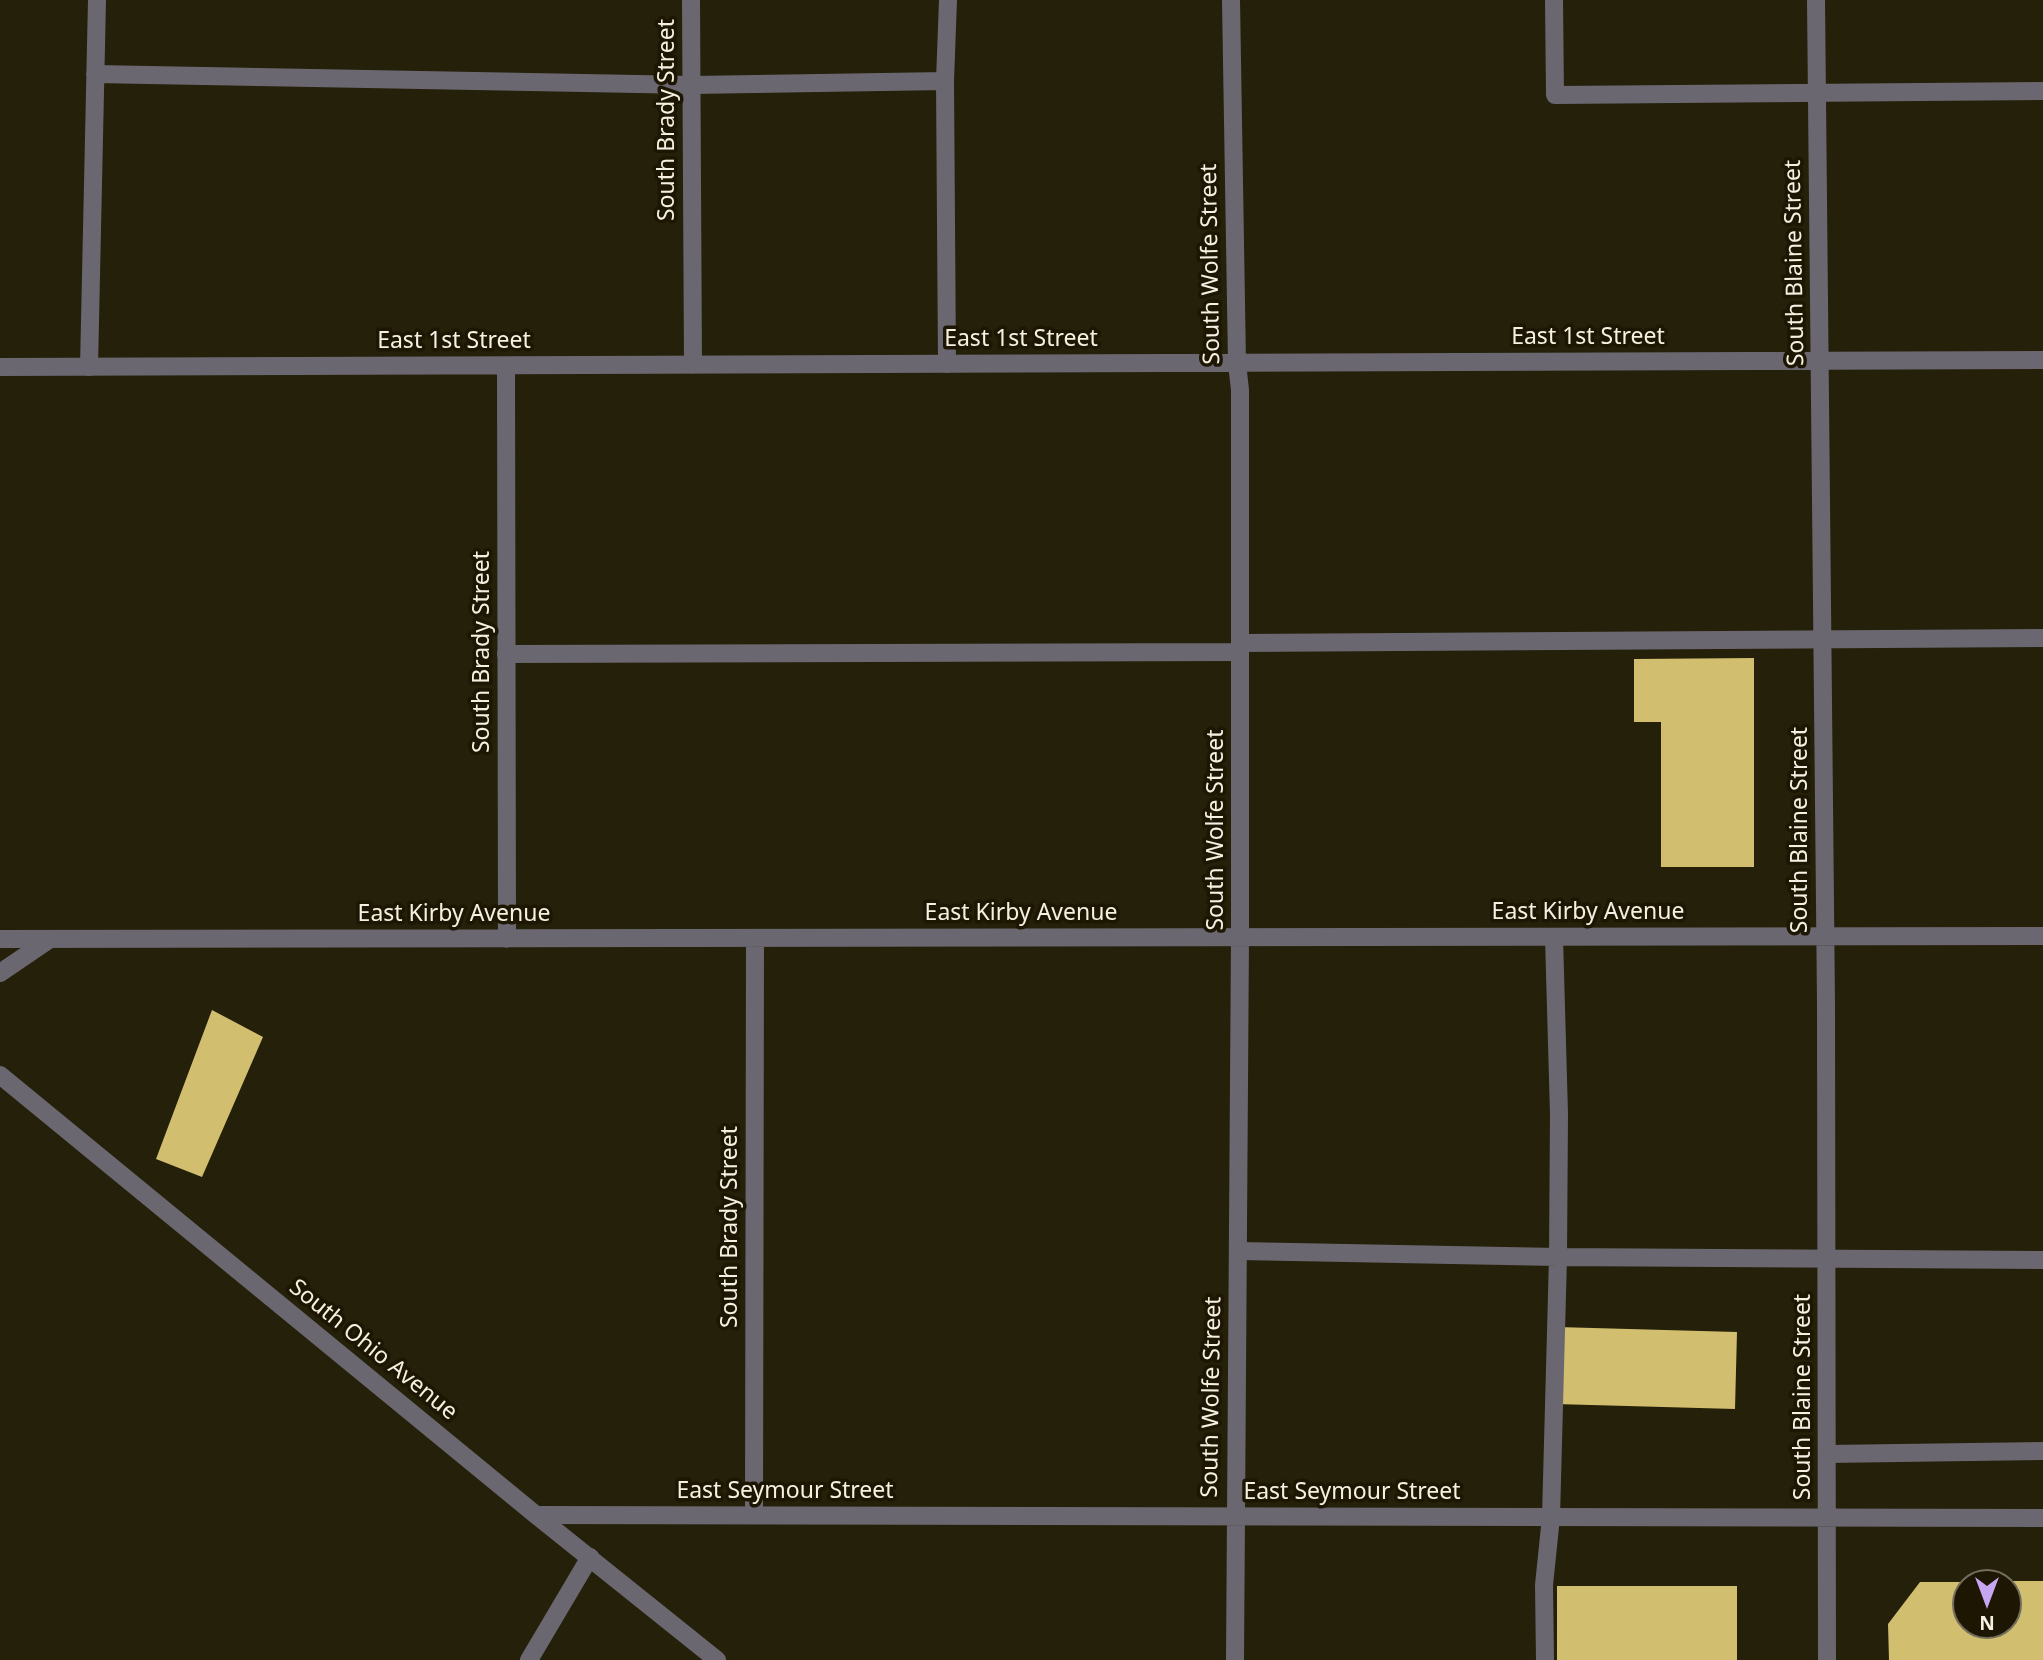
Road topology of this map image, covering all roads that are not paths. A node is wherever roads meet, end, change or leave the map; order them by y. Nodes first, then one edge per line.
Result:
1 (97, 0) edge
2 (691, 0) edge
3 (948, 0) edge
4 (1231, 0) edge
5 (1554, 0) edge
6 (1816, 0) edge
7 (95, 74) junction
8 (945, 81) junction
9 (692, 85) junction
10 (2043, 91) edge
11 (1818, 94) junction
12 (2043, 360) edge
13 (1821, 361) junction
14 (1237, 363) junction
15 (947, 364) junction
16 (693, 365) junction
17 (506, 366) junction
18 (0, 367) edge
19 (89, 367) junction
20 (2043, 638) edge
21 (1823, 639) junction
22 (1240, 648) junction
23 (506, 654) junction
24 (2043, 936) edge
25 (1240, 937) junction
26 (1555, 937) junction
27 (1825, 937) junction
28 (755, 938) junction
29 (0, 939) edge
30 (50, 939) junction
31 (507, 939) junction
32 (0, 973) edge
33 (0, 1075) edge
34 (1239, 1251) junction
35 (1558, 1257) junction
36 (1827, 1258) junction
37 (2043, 1260) edge
38 (2043, 1451) edge
39 (1827, 1454) junction
40 (536, 1515) junction
41 (754, 1515) junction
42 (1235, 1517) junction
43 (1551, 1517) junction
44 (1827, 1517) junction
45 (2043, 1518) edge
46 (590, 1557) junction
47 (529, 1660) edge
48 (717, 1660) edge
49 (1235, 1660) edge
50 (1545, 1660) edge
51 (1827, 1660) edge

1 - 7 street
2 - 9 street, South Brady Street
3 - 8 street
4 - 14 street, South Wolfe Street
5 - 11 street
6 - 11 street, South Blaine Street
7 - 9 street
7 - 19 street
8 - 9 street
8 - 15 street
9 - 16 street, South Brady Street
10 - 11 street
11 - 13 street, South Blaine Street
12 - 13 street, East 1st Street
13 - 14 street, East 1st Street
13 - 21 street, South Blaine Street
14 - 15 street, East 1st Street
14 - 22 street, South Wolfe Street
15 - 16 street, East 1st Street
16 - 17 street, East 1st Street
17 - 19 street, East 1st Street
17 - 23 street, South Brady Street
18 - 19 street, East 1st Street
20 - 21 street
21 - 22 street
21 - 27 street, South Blaine Street
22 - 23 street
22 - 25 street, South Wolfe Street
23 - 31 street, South Brady Street
24 - 27 street, East Kirby Avenue
25 - 26 street, East Kirby Avenue
25 - 28 street, East Kirby Avenue
25 - 34 street, South Wolfe Street
26 - 27 street, East Kirby Avenue
26 - 35 street
27 - 36 street, South Blaine Street
28 - 31 street, East Kirby Avenue
28 - 41 street, South Brady Street
29 - 30 street, East Kirby Avenue
30 - 31 street, East Kirby Avenue
30 - 32 street
33 - 40 street, South Ohio Avenue
34 - 35 street
34 - 42 street, South Wolfe Street
35 - 36 street
35 - 43 street
36 - 37 street
36 - 39 street, South Blaine Street
38 - 39 street
39 - 44 street, South Blaine Street
40 - 41 street, East Seymour Street
40 - 46 street, South Ohio Avenue
41 - 42 street, East Seymour Street
42 - 43 street, East Seymour Street
42 - 49 street, South Wolfe Street
43 - 44 street, East Seymour Street
43 - 50 street
44 - 45 street, East Seymour Street
44 - 51 street, South Blaine Street
46 - 47 street
46 - 48 street, South Ohio Avenue

